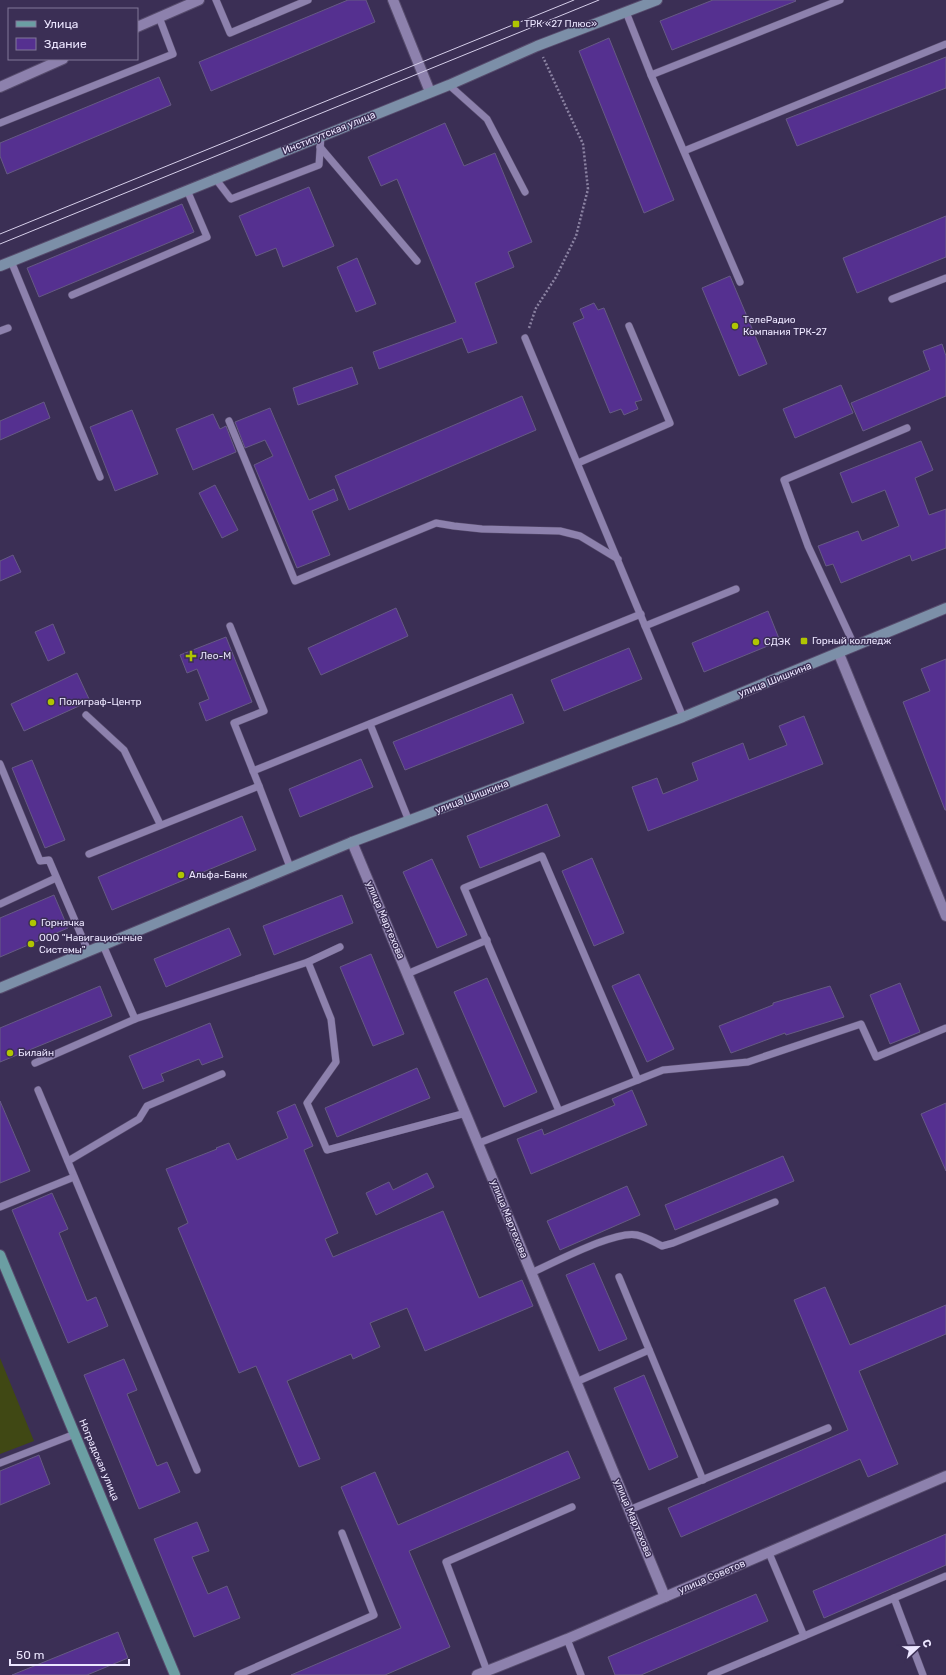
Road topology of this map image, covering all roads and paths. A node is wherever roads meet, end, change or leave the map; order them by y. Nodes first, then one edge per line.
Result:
1 (199, 0) edge
2 (216, 0) edge
3 (308, 0) edge
4 (392, 0) edge
5 (657, 0) edge
6 (840, 0) edge
7 (626, 12) junction
8 (159, 17) junction
9 (138, 27) edge
10 (946, 44) edge
11 (537, 46) junction
12 (61, 60) edge
13 (651, 75) junction
14 (449, 84) junction
15 (0, 87) edge
16 (430, 92) junction
17 (0, 123) edge
18 (321, 136) junction
19 (320, 147) junction
20 (684, 151) junction
21 (215, 178) junction
22 (187, 190) junction
23 (525, 192) dead end
24 (11, 261) junction
25 (417, 261) dead end
26 (0, 266) edge
27 (946, 278) edge
28 (740, 282) dead end
29 (72, 295) dead end
30 (892, 300) dead end
31 (629, 326) dead end
32 (8, 328) dead end
33 (0, 331) edge
34 (525, 338) joint
35 (229, 421) dead end
36 (907, 428) dead end
37 (578, 463) junction
38 (100, 477) dead end
39 (618, 559) junction
40 (736, 589) dead end
41 (946, 608) edge
42 (641, 614) junction
43 (230, 626) dead end
44 (646, 626) junction
45 (855, 647) junction
46 (839, 654) junction
47 (86, 715) dead end
48 (683, 718) junction
49 (370, 724) junction
50 (0, 764) edge
51 (253, 771) junction
52 (259, 786) junction
53 (409, 821) junction
54 (160, 824) junction
55 (352, 842) junction
56 (88, 854) dead end
57 (290, 867) junction
58 (56, 878) junction
59 (0, 904) edge
60 (946, 916) edge
61 (487, 940) junction
62 (103, 945) junction
63 (340, 947) dead end
64 (88, 951) junction
65 (308, 962) junction
66 (408, 974) junction
67 (0, 988) edge
68 (135, 1019) junction
69 (946, 1028) edge
70 (35, 1063) dead end
71 (222, 1074) dead end
72 (638, 1080) junction
73 (38, 1090) dead end
74 (559, 1111) junction
75 (466, 1113) junction
76 (479, 1143) junction
77 (68, 1161) junction
78 (74, 1177) junction
79 (775, 1202) dead end
80 (0, 1207) edge
81 (0, 1255) edge
82 (531, 1273) junction
83 (618, 1277) dead end
84 (649, 1350) junction
85 (576, 1382) junction
86 (828, 1428) dead end
87 (75, 1434) junction
88 (0, 1463) edge
89 (197, 1470) dead end
90 (946, 1476) edge
91 (703, 1480) junction
92 (572, 1507) dead end
93 (629, 1510) junction
94 (342, 1533) dead end
95 (769, 1552) junction
96 (946, 1576) edge
97 (666, 1597) junction
98 (894, 1598) junction
99 (804, 1636) junction
100 (567, 1639) junction
101 (488, 1671) junction
102 (176, 1675) edge
103 (238, 1675) edge
104 (477, 1675) edge
105 (581, 1675) edge
106 (711, 1675) edge
107 (923, 1675) edge

1 - 8 street
2 - 3 lane
4 - 16 street
5 - 7 main road, Институтская улица
6 - 13 lane
7 - 11 main road, Институтская улица
7 - 13 lane
8 - 9 street
8 - 17 lane
10 - 20 lane
11 - 14 main road, Институтская улица
11 - 34 path
12 - 15 street
13 - 20 lane
14 - 16 main road, Институтская улица
14 - 23 lane
16 - 18 main road, Институтская улица
18 - 19 lane
18 - 21 main road, Институтская улица
19 - 21 lane
19 - 25 lane
20 - 28 lane
21 - 22 main road, Институтская улица
22 - 24 main road, Институтская улица
22 - 29 lane
24 - 26 main road, Институтская улица
24 - 38 lane
27 - 30 lane
31 - 37 lane
32 - 33 lane
34 - 37 lane
35 - 39 lane
36 - 45 lane
37 - 39 lane
39 - 42 lane
40 - 44 lane
41 - 45 main road, улица Шишкина
42 - 44 lane
42 - 49 lane
43 - 51 lane
44 - 48 lane
45 - 46 main road, улица Шишкина
46 - 48 main road, улица Шишкина
46 - 60 street
47 - 54 lane
48 - 53 main road, улица Шишкина
49 - 51 lane
49 - 53 lane
50 - 58 lane
51 - 52 lane
52 - 54 lane
52 - 57 lane
53 - 55 main road, улица Шишкина
54 - 56 lane
55 - 57 main road, улица Шишкина
55 - 66 street, улица Мартехова
57 - 62 main road, улица Шишкина
58 - 59 lane
58 - 64 lane
61 - 66 lane
61 - 72 lane
61 - 74 lane
62 - 64 main road, улица Шишкина
62 - 68 lane
63 - 65 lane
64 - 67 main road, улица Шишкина
65 - 68 lane
65 - 75 lane
66 - 75 street, улица Мартехова
68 - 70 lane
69 - 72 lane
71 - 77 lane
72 - 74 lane
73 - 77 lane
74 - 76 lane
75 - 76 street, улица Мартехова
76 - 82 street, улица Мартехова
77 - 78 lane
78 - 80 lane
78 - 89 lane
79 - 82 lane
81 - 87 main road, Ноградская улица
82 - 85 street, улица Мартехова
83 - 84 lane
84 - 85 lane
84 - 91 lane
85 - 93 street, улица Мартехова
86 - 91 lane
87 - 88 lane
87 - 102 main road, Ноградская улица
90 - 95 street, улица Советов
91 - 93 lane
92 - 101 lane
93 - 97 street, улица Мартехова
94 - 103 lane
95 - 97 street, улица Советов
95 - 99 lane
96 - 98 lane
97 - 100 street, улица Советов
98 - 99 lane
98 - 107 lane
99 - 106 lane
100 - 101 street, улица Советов
100 - 105 lane
101 - 104 street, улица Советов

